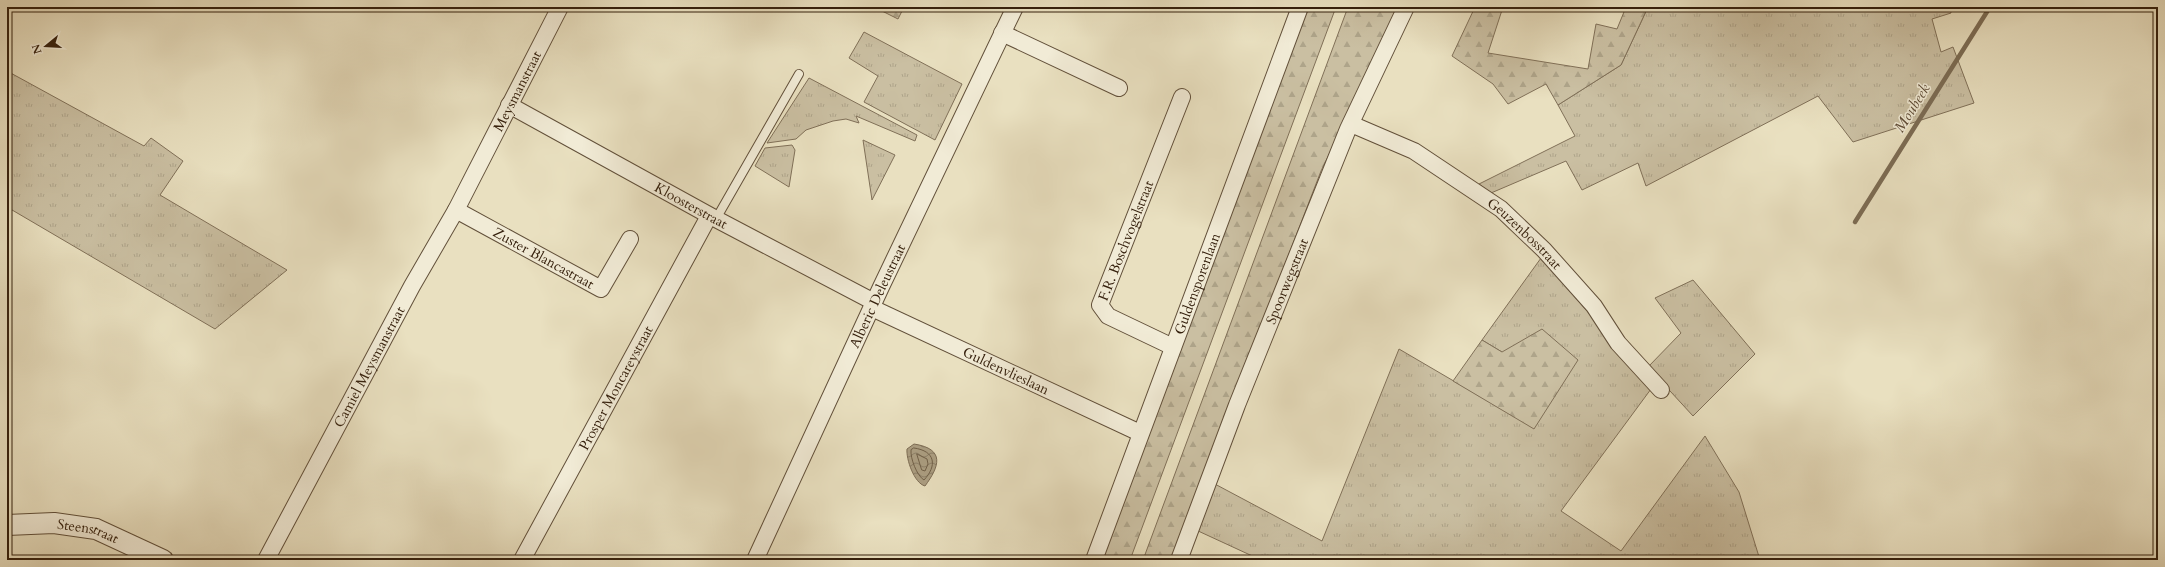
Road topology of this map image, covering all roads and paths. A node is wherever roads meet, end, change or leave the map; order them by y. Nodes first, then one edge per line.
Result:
1 (560, 7) edge
2 (1015, 7) edge
3 (1300, 7) edge
4 (1406, 7) edge
5 (1002, 33) junction
6 (799, 74) dead end
7 (1119, 88) dead end
8 (1182, 97) dead end
9 (509, 105) junction
10 (1351, 124) junction
11 (473, 174) joint
12 (456, 210) junction
13 (713, 218) junction
14 (630, 239) dead end
15 (873, 305) junction
16 (1173, 347) junction
17 (1661, 390) dead end
18 (1140, 433) junction
19 (7, 524) edge
20 (163, 560) edge
21 (266, 560) edge
22 (522, 560) edge
23 (755, 560) edge
24 (1094, 560) edge
25 (1179, 560) edge

1 - 9 street, Meysmanstraat
2 - 5 street, Alberic Deleustraat
3 - 16 street, Guldensporenlaan
4 - 10 street, Spoorwegstraat
5 - 7 street
5 - 15 street, Alberic Deleustraat
6 - 13 lane
8 - 16 street, F.R. Boschvogelstraat
9 - 11 street, Meysmanstraat
9 - 13 street, Kloosterstraat
10 - 17 street, Geuzenbosstraat
10 - 25 street, Spoorwegstraat
11 - 12 street, Camiel Meysmanstraat
12 - 14 street, Zuster Blancastraat
12 - 21 street, Camiel Meysmanstraat
13 - 15 street, Kloosterstraat
13 - 22 street, Prosper Moncareystraat
15 - 18 street, Guldenvlieslaan
15 - 23 street, Alberic Deleustraat
16 - 18 street, Guldensporenlaan
18 - 24 street, Guldensporenlaan
19 - 20 street, Steenstraat

